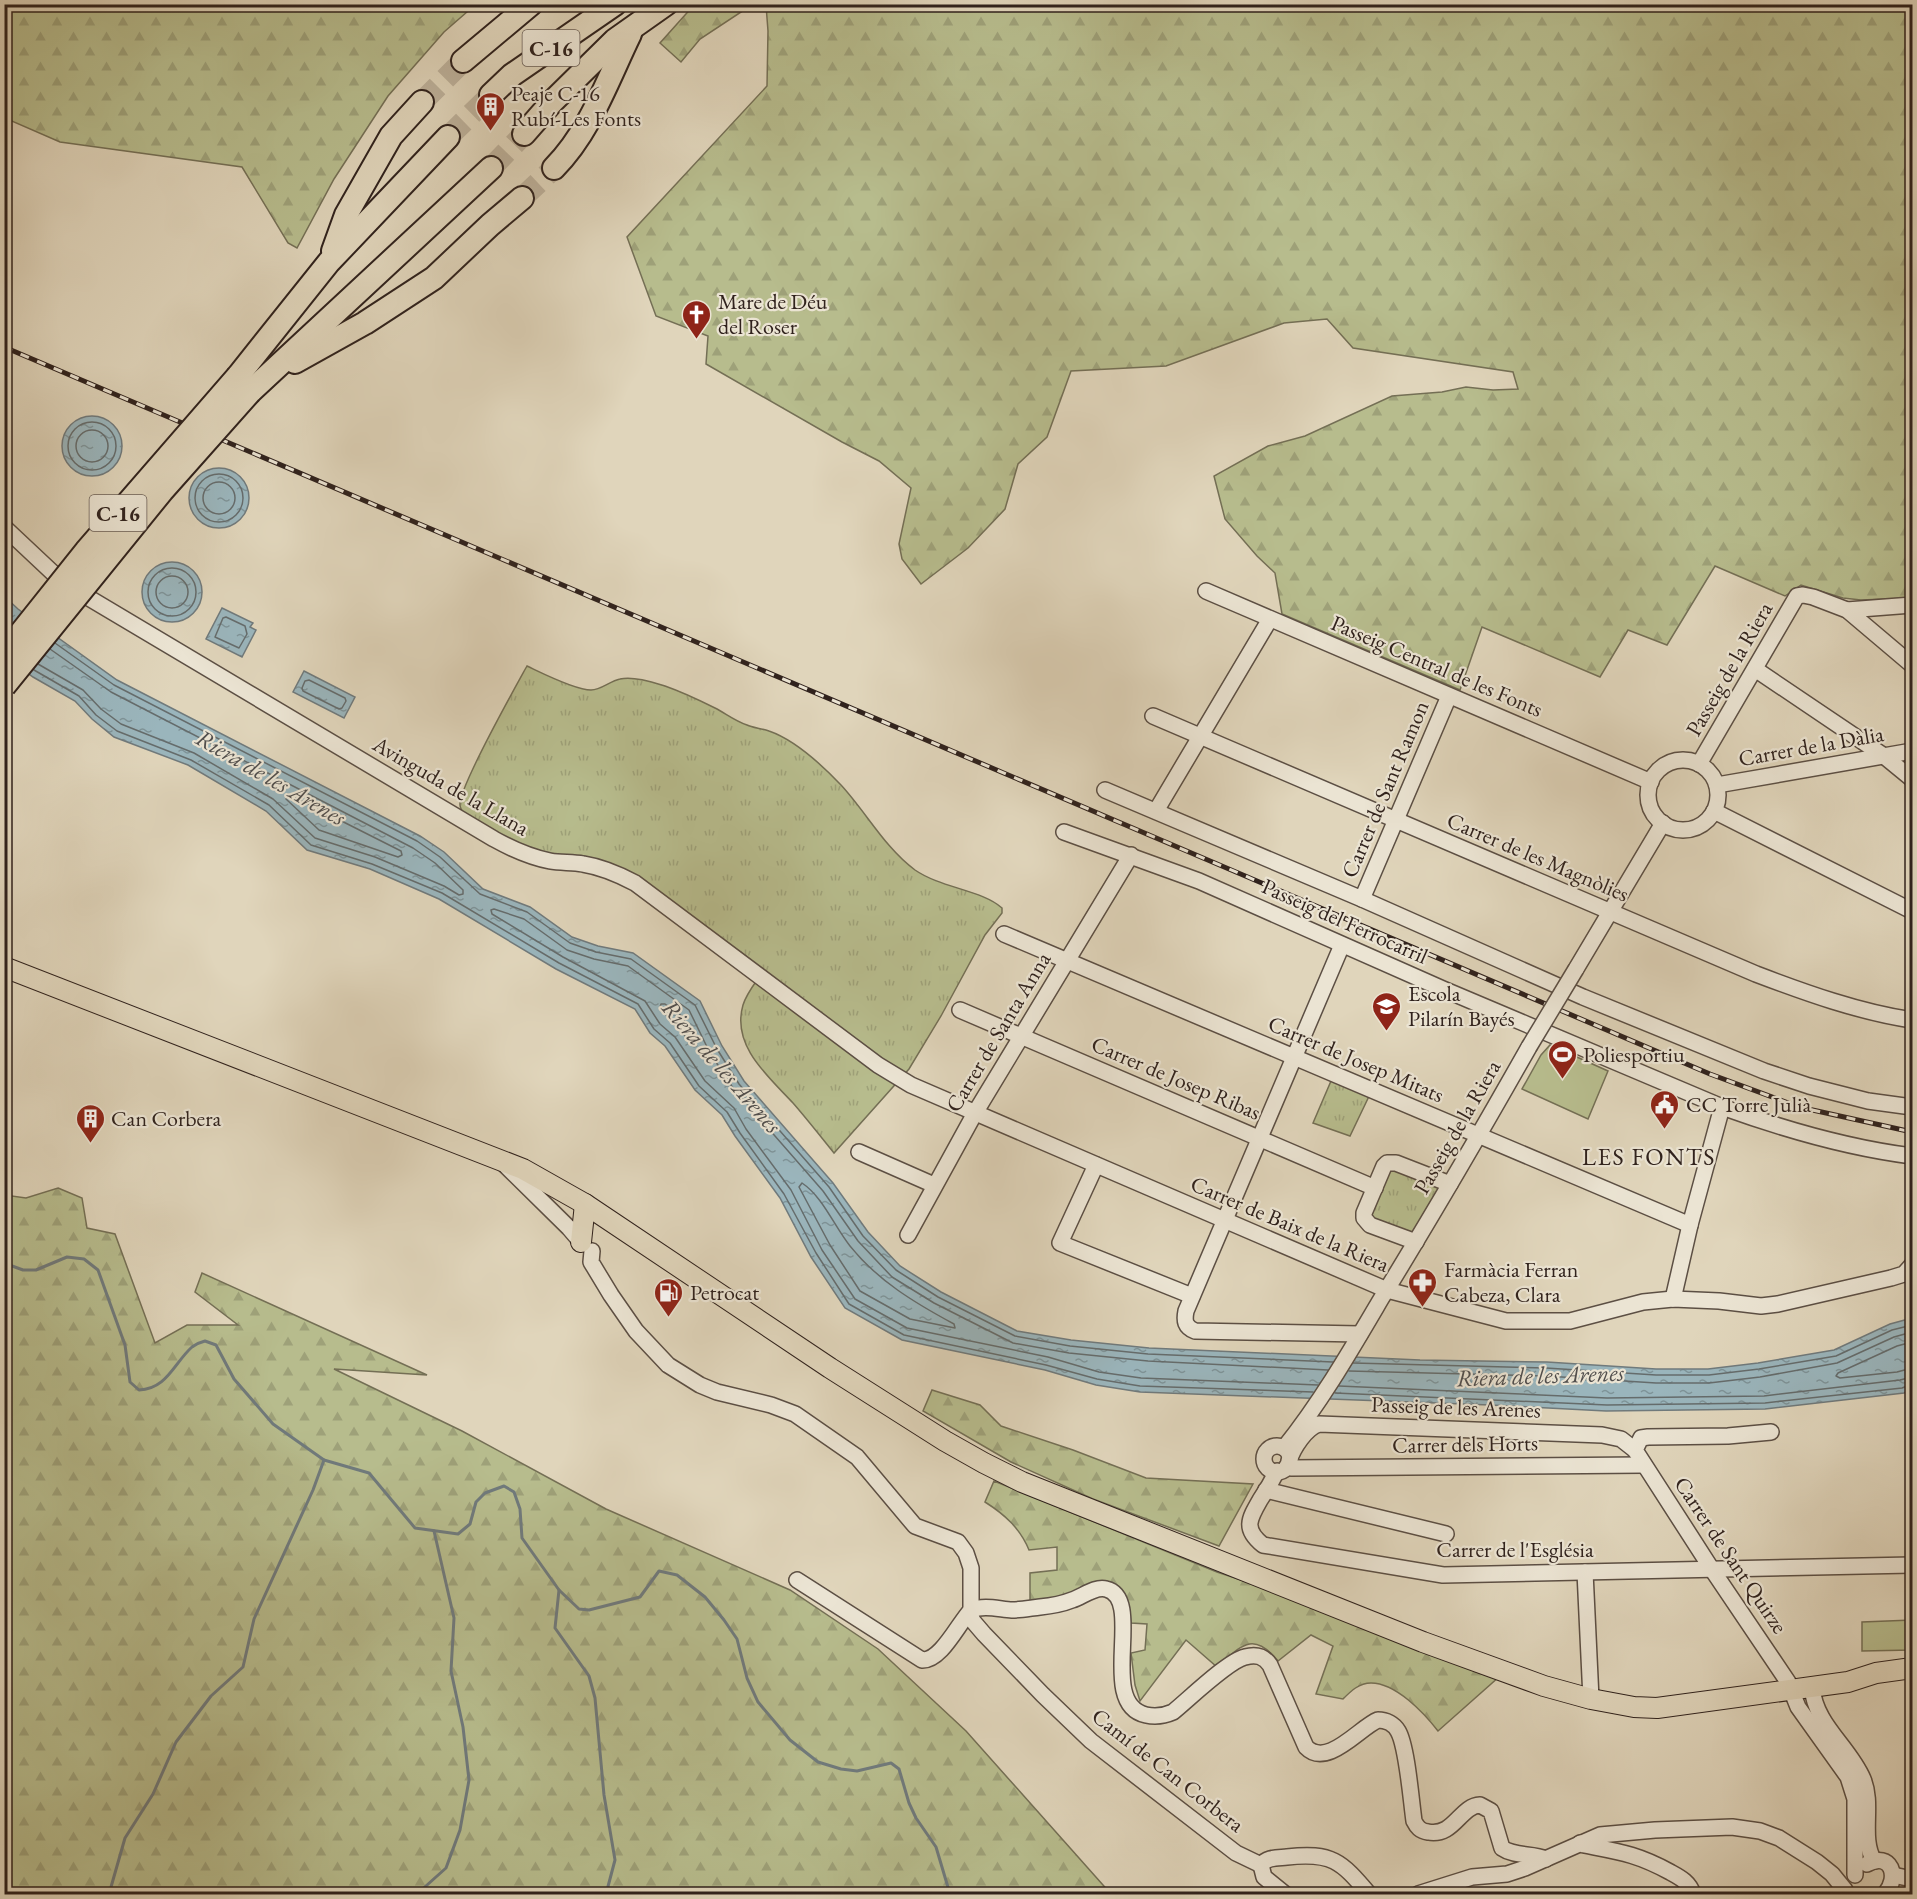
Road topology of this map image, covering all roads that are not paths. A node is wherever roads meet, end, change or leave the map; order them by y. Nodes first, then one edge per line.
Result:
1 (531, 4) edge
2 (615, 4) edge
3 (666, 4) edge
4 (632, 28) junction
5 (463, 61) tunnel mouth
6 (491, 95) tunnel mouth
7 (422, 102) tunnel mouth
8 (524, 134) tunnel mouth
9 (448, 137) tunnel mouth
10 (491, 168) tunnel mouth
11 (554, 168) tunnel mouth
12 (522, 198) tunnel mouth
13 (329, 262) junction
14 (251, 382) junction
15 (4, 527) edge
16 (1206, 591) dead end
17 (1912, 605) edge
18 (1847, 610) junction
19 (1270, 619) junction
20 (31, 620) junction
21 (4, 644) edge
22 (4, 654) edge
23 (1912, 664) edge
24 (1755, 669) junction
25 (4, 686) edge
26 (1449, 696) junction
27 (1153, 716) dead end
28 (1200, 735) junction
29 (1912, 751) edge
30 (1884, 756) junction
31 (1699, 764) junction
32 (1912, 779) edge
33 (1651, 782) junction
34 (1717, 785) junction
35 (1105, 790) dead end
36 (1156, 811) junction
37 (1714, 811) junction
38 (1395, 820) junction
39 (1663, 823) junction
40 (1064, 832) dead end
41 (1131, 855) junction
42 (1362, 899) junction
43 (1912, 911) edge
44 (1611, 912) junction
45 (1004, 934) dead end
46 (1341, 945) junction
47 (1067, 960) junction
48 (4, 967) edge
49 (960, 1010) dead end
50 (1912, 1020) edge
51 (1021, 1036) junction
52 (1295, 1057) junction
53 (911, 1085) joint
54 (1722, 1107) junction
55 (1912, 1107) edge
56 (975, 1113) junction
57 (1479, 1137) junction
58 (1260, 1138) junction
59 (859, 1152) dead end
60 (1912, 1156) edge
61 (496, 1157) junction
62 (1096, 1165) junction
63 (1450, 1184) junction
64 (934, 1185) junction
65 (1375, 1188) junction
66 (585, 1203) junction
67 (1225, 1220) junction
68 (613, 1222) junction
69 (1690, 1225) junction
70 (908, 1235) dead end
71 (585, 1241) junction
72 (1416, 1242) junction
73 (1912, 1265) edge
74 (1387, 1290) junction
75 (1192, 1296) junction
76 (1672, 1299) junction
77 (1357, 1339) junction
78 (1771, 1432) dead end
79 (1635, 1448) junction
80 (1284, 1462) junction
81 (1644, 1465) junction
82 (1266, 1490) junction
83 (1446, 1534) dead end
84 (1912, 1565) edge
85 (1711, 1568) junction
86 (1585, 1572) junction
87 (797, 1580) dead end
88 (971, 1610) junction
89 (1912, 1668) edge
90 (1912, 1679) edge
91 (1848, 1682) junction
92 (1812, 1687) junction
93 (1792, 1690) junction
94 (1591, 1699) junction
95 (1580, 1843) junction
96 (1546, 1859) junction
97 (1874, 1861) junction
98 (1261, 1865) junction
99 (1856, 1875) junction
100 (1893, 1875) junction
101 (1912, 1880) edge
102 (1844, 1892) edge
103 (1285, 1894) edge
104 (1369, 1894) edge
105 (1418, 1894) edge
106 (1693, 1894) edge
107 (1885, 1894) edge

1 - 5 highway, C-16
2 - 6 highway, C-16
3 - 4 highway, C-16
4 - 8 highway, C-16
4 - 11 highway, C-16
7 - 13 highway, C-16
9 - 13 highway, C-16
10 - 14 highway, C-16
12 - 14 highway, C-16
13 - 14 highway, C-16
14 - 20 highway, C-16, bridge
14 - 25 highway, C-16, bridge
15 - 53 street, Avinguda de la Llana
16 - 19 street, Passeig Central de les Fonts
17 - 18 street
18 - 23 street
18 - 24 street, Passeig de la Riera
19 - 26 street, Passeig Central de les Fonts
19 - 28 street
20 - 21 highway, bridge
20 - 22 highway, C-16, bridge
24 - 30 street
24 - 31 street, Passeig de la Riera
26 - 33 street, Passeig Central de les Fonts
26 - 38 street, Carrer de Sant Ramon
27 - 28 street, Carrer de les Magnòlies
28 - 36 street
28 - 38 street, Carrer de les Magnòlies
29 - 30 street, Carrer de la Dàlia
30 - 32 street
30 - 34 street, Carrer de la Dàlia
31 - 33 street
31 - 34 street
33 - 39 street
34 - 37 street
35 - 36 street, Passeig del Ferrocarril
36 - 42 street, Passeig del Ferrocarril
37 - 39 street
37 - 43 street
38 - 42 street, Carrer de Sant Ramon
38 - 44 street, Carrer de les Magnòlies
39 - 44 street, Passeig de la Riera
40 - 41 street, Passeig del Ferrocarril
41 - 46 street, Passeig del Ferrocarril
41 - 47 street, Carrer de Santa Anna
42 - 55 street, Passeig del Ferrocarril
44 - 50 street, Carrer de les Magnòlies
44 - 57 street, Passeig de la Riera, bridge
45 - 47 street, Carrer de Josep Mitats
46 - 52 street
46 - 54 street, Passeig del Ferrocarril
47 - 51 street, Carrer de Santa Anna
47 - 52 street, Carrer de Josep Mitats
48 - 61 main road
49 - 51 street, Carrer de Josep Ribas
51 - 56 street, Carrer de Santa Anna
51 - 58 street, Carrer de Josep Ribas
52 - 57 street, Carrer de Josep Mitats
52 - 58 street
53 - 56 street, Carrer de Baix de la Riera
54 - 60 street, Passeig del Ferrocarril
54 - 69 street
56 - 62 street, Carrer de Baix de la Riera
56 - 64 street, Carrer de Santa Anna
57 - 63 street, Passeig de la Riera
57 - 69 street, Carrer de Josep Mitats
58 - 65 street, Carrer de Josep Ribas
58 - 67 street
59 - 64 street
61 - 66 main road
61 - 71 street
62 - 67 street, Carrer de Baix de la Riera
62 - 75 street
63 - 65 street
63 - 72 street, Passeig de la Riera
64 - 70 street, Carrer de Santa Anna
65 - 72 street
66 - 68 main road
66 - 71 main road
67 - 74 street, Carrer de Baix de la Riera
67 - 75 street
68 - 71 main road
68 - 94 main road
69 - 76 street
71 - 88 street
72 - 74 street, Passeig de la Riera
73 - 76 street, Carrer de Baix de la Riera
74 - 76 street, Carrer de Baix de la Riera
74 - 77 street, Passeig de la Riera
75 - 77 street
77 - 80 street, Passeig de la Riera
78 - 79 street
79 - 80 street, Passeig de les Arenes
79 - 81 street, Carrer de Sant Quirze
80 - 81 street, Carrer dels Horts
80 - 82 street, Carrer de l'Església
81 - 85 street, Carrer de Sant Quirze
82 - 83 street
82 - 86 street, Carrer de l'Església
84 - 85 street, Carrer de l'Església
85 - 86 street, Carrer de l'Església
85 - 93 street, Carrer de Sant Quirze
86 - 94 street
87 - 88 street
88 - 96 street
88 - 98 street, Camí de Can Corbera
89 - 91 main road
90 - 91 main road
91 - 92 main road
92 - 93 main road
92 - 97 street
93 - 94 main road
93 - 99 street, Carrer de Sant Quirze
95 - 96 street
95 - 102 street
95 - 106 street
96 - 105 street
97 - 99 street
97 - 100 street
98 - 103 street
98 - 104 street
99 - 102 street
100 - 101 street
100 - 107 street

